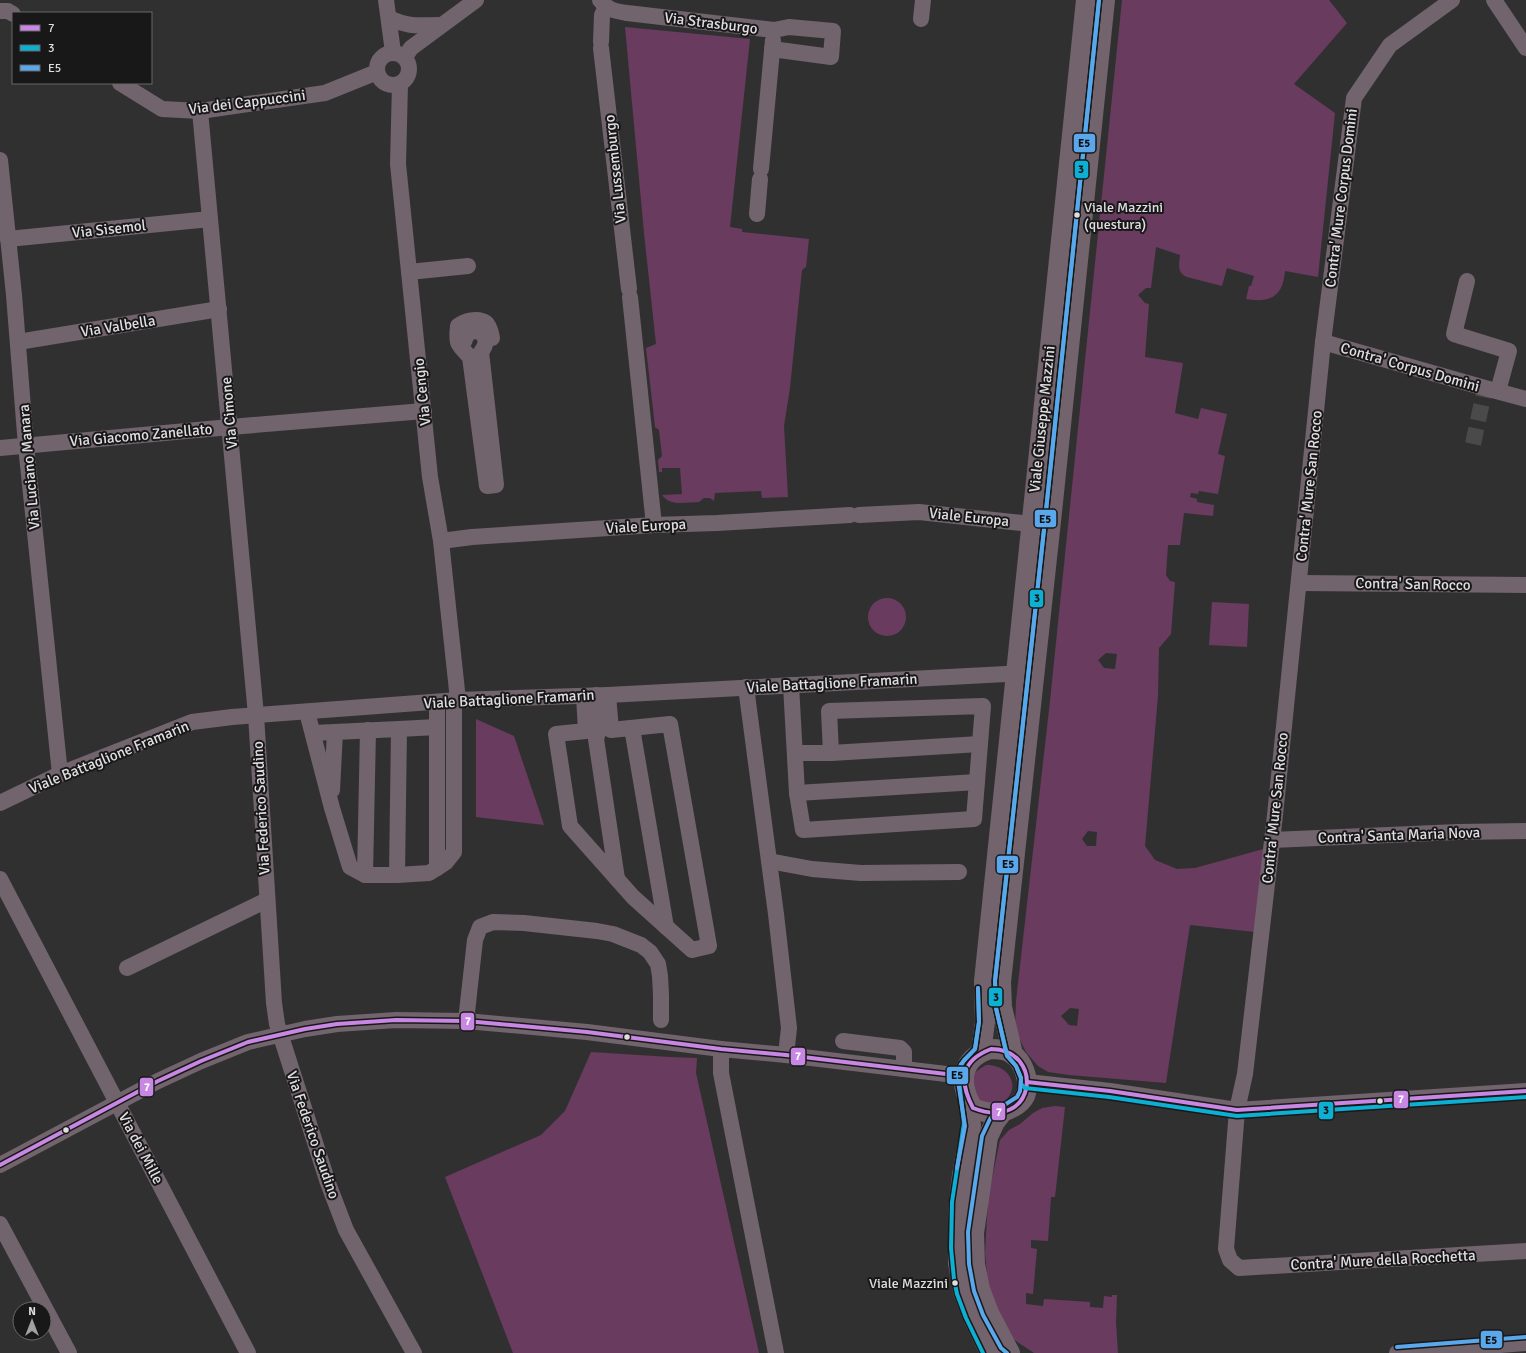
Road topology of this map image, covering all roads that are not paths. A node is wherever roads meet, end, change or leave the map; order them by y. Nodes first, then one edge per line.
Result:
1 (386, 0) edge
2 (476, 0) edge
3 (923, 0) edge
4 (1086, 0) edge
5 (1105, 0) edge
6 (1452, 0) edge
7 (1494, 0) edge
8 (603, 4) edge
9 (0, 10) edge
10 (12, 13) edge
11 (389, 18) junction
12 (921, 19) dead end
13 (441, 25) junction
14 (774, 30) junction
15 (1526, 48) edge
16 (772, 50) junction
17 (399, 55) junction
18 (378, 72) junction
19 (122, 84) edge
20 (400, 84) junction
21 (200, 111) junction
22 (0, 168) edge
23 (757, 214) dead end
24 (210, 219) junction
25 (8, 238) junction
26 (468, 266) dead end
27 (409, 272) junction
28 (1467, 281) dead end
29 (7, 296) edge
30 (219, 309) junction
31 (492, 338) dead end
32 (18, 342) junction
33 (464, 342) dead end
34 (1323, 342) junction
35 (1498, 391) junction
36 (1526, 399) edge
37 (424, 411) junction
38 (230, 426) junction
39 (26, 446) junction
40 (0, 448) edge
41 (1031, 524) junction
42 (654, 525) junction
43 (441, 541) junction
44 (1300, 583) junction
45 (1526, 585) edge
46 (1025, 674) junction
47 (791, 685) junction
48 (746, 687) junction
49 (596, 695) junction
50 (456, 700) junction
51 (438, 702) junction
52 (307, 712) junction
53 (256, 715) junction
54 (437, 727) junction
55 (632, 728) junction
56 (399, 729) junction
57 (368, 730) junction
58 (335, 732) junction
59 (313, 733) junction
60 (980, 744) junction
61 (795, 753) junction
62 (831, 753) junction
63 (60, 774) junction
64 (977, 782) junction
65 (797, 793) junction
66 (0, 803) edge
67 (332, 808) junction
68 (1526, 830) edge
69 (1272, 840) junction
70 (769, 861) junction
71 (438, 868) junction
72 (959, 872) dead end
73 (365, 875) junction
74 (397, 875) junction
75 (617, 879) junction
76 (0, 880) edge
77 (267, 900) junction
78 (666, 927) junction
79 (127, 968) dead end
80 (661, 1020) dead end
81 (466, 1021) junction
82 (280, 1035) junction
83 (843, 1040) dead end
84 (721, 1049) junction
85 (981, 1052) junction
86 (1013, 1054) junction
87 (786, 1055) junction
88 (904, 1069) junction
89 (963, 1076) junction
90 (1027, 1082) junction
91 (1526, 1091) edge
92 (968, 1100) junction
93 (117, 1103) junction
94 (1237, 1110) junction
95 (1002, 1113) junction
96 (0, 1166) edge
97 (0, 1224) edge
98 (1526, 1252) edge
99 (1239, 1268) joint
100 (1526, 1343) edge
101 (1006, 1351) edge
102 (69, 1353) edge
103 (248, 1353) edge
104 (414, 1353) edge
105 (776, 1353) edge
106 (1397, 1353) edge

1 - 11 street
2 - 13 street
3 - 12 street
4 - 41 main road, Viale Giuseppe Mazzini
5 - 46 main road, Viale Giuseppe Mazzini
6 - 34 street, Contra' Mure Corpus Domini
7 - 15 street
8 - 14 street, Via Strasburgo
8 - 42 street, Via Lussemburgo
9 - 10 street
11 - 13 street
11 - 17 street
13 - 17 street
14 - 16 street, Via Strasburgo
14 - 16 street
16 - 23 street, Via Strasburgo
17 - 18 street
17 - 20 street
18 - 20 street
18 - 21 street, Via dei Cappuccini
19 - 21 street, Via dei Cappuccini
20 - 27 street, Via Cengio
21 - 24 street, Via Cimone
22 - 25 street, Via Luciano Manara
24 - 25 street, Via Sisemol
24 - 30 street, Via Cimone
25 - 29 street, Via Luciano Manara
26 - 27 street
27 - 37 street, Via Cengio
28 - 35 street, Contra' Corpus Domini
29 - 32 street, Via Luciano Manara
30 - 32 street, Via Valbella
30 - 38 street, Via Cimone
31 - 33 street
32 - 39 street, Via Luciano Manara
34 - 35 street, Contra' Corpus Domini
34 - 44 street, Contra' Mure San Rocco
35 - 36 street, Contra' Corpus Domini
37 - 38 street, Via Giacomo Zanellato
37 - 43 street, Via Cengio
38 - 39 street, Via Giacomo Zanellato
38 - 53 street, Via Cimone
39 - 40 street, Via Giacomo Zanellato
39 - 63 street, Via Luciano Manara
41 - 42 street, Viale Europa
41 - 46 main road, Viale Giuseppe Mazzini
42 - 43 street, Viale Europa
43 - 50 street, Via Cengio
44 - 45 street, Contra' San Rocco
44 - 69 street, Contra' Mure San Rocco
46 - 47 street, Viale Battaglione Framarin
46 - 85 main road, Viale Giuseppe Mazzini
46 - 86 main road, Viale Giuseppe Mazzini
47 - 48 street, Viale Battaglione Framarin
47 - 61 street
48 - 49 street, Viale Battaglione Framarin
48 - 70 street
49 - 50 street, Viale Battaglione Framarin
49 - 55 street
49 - 75 street
49 - 75 street
50 - 51 street, Viale Battaglione Framarin
50 - 71 street, Via Cengio
51 - 52 street, Viale Battaglione Framarin
51 - 54 street
52 - 53 street, Viale Battaglione Framarin
52 - 59 street
53 - 63 street, Viale Battaglione Framarin
53 - 77 street, Via Federico Saudino
54 - 56 street
54 - 71 street
55 - 78 street
55 - 78 street
56 - 57 street
56 - 74 street
57 - 58 street
57 - 73 street
58 - 59 street
58 - 67 street
59 - 67 street
60 - 62 street
60 - 62 street
60 - 64 street
61 - 62 street
61 - 65 street
63 - 66 street, Viale Battaglione Framarin
64 - 65 street
64 - 65 street
67 - 73 street
68 - 69 street, Contra' Santa Maria Nova
69 - 94 street, Contra' Mure San Rocco
70 - 72 street
70 - 87 street
71 - 74 street
73 - 74 street
75 - 78 street
76 - 93 street, Via dei Mille
77 - 79 street
77 - 82 street, Via Federico Saudino
80 - 81 street
81 - 82 street
81 - 84 street
82 - 93 street
82 - 104 street, Via Federico Saudino
83 - 88 street
84 - 87 street
84 - 105 street
85 - 86 main road
85 - 89 main road
86 - 90 main road
87 - 88 street
88 - 89 street
89 - 92 main road
90 - 94 street
90 - 95 main road
91 - 94 street
92 - 95 main road
92 - 101 main road
93 - 96 street
93 - 103 street, Via dei Mille
94 - 99 street, Contra' Mure San Rocco
95 - 101 main road
97 - 102 street
98 - 99 street, Contra' Mure della Rocchetta
100 - 106 street

